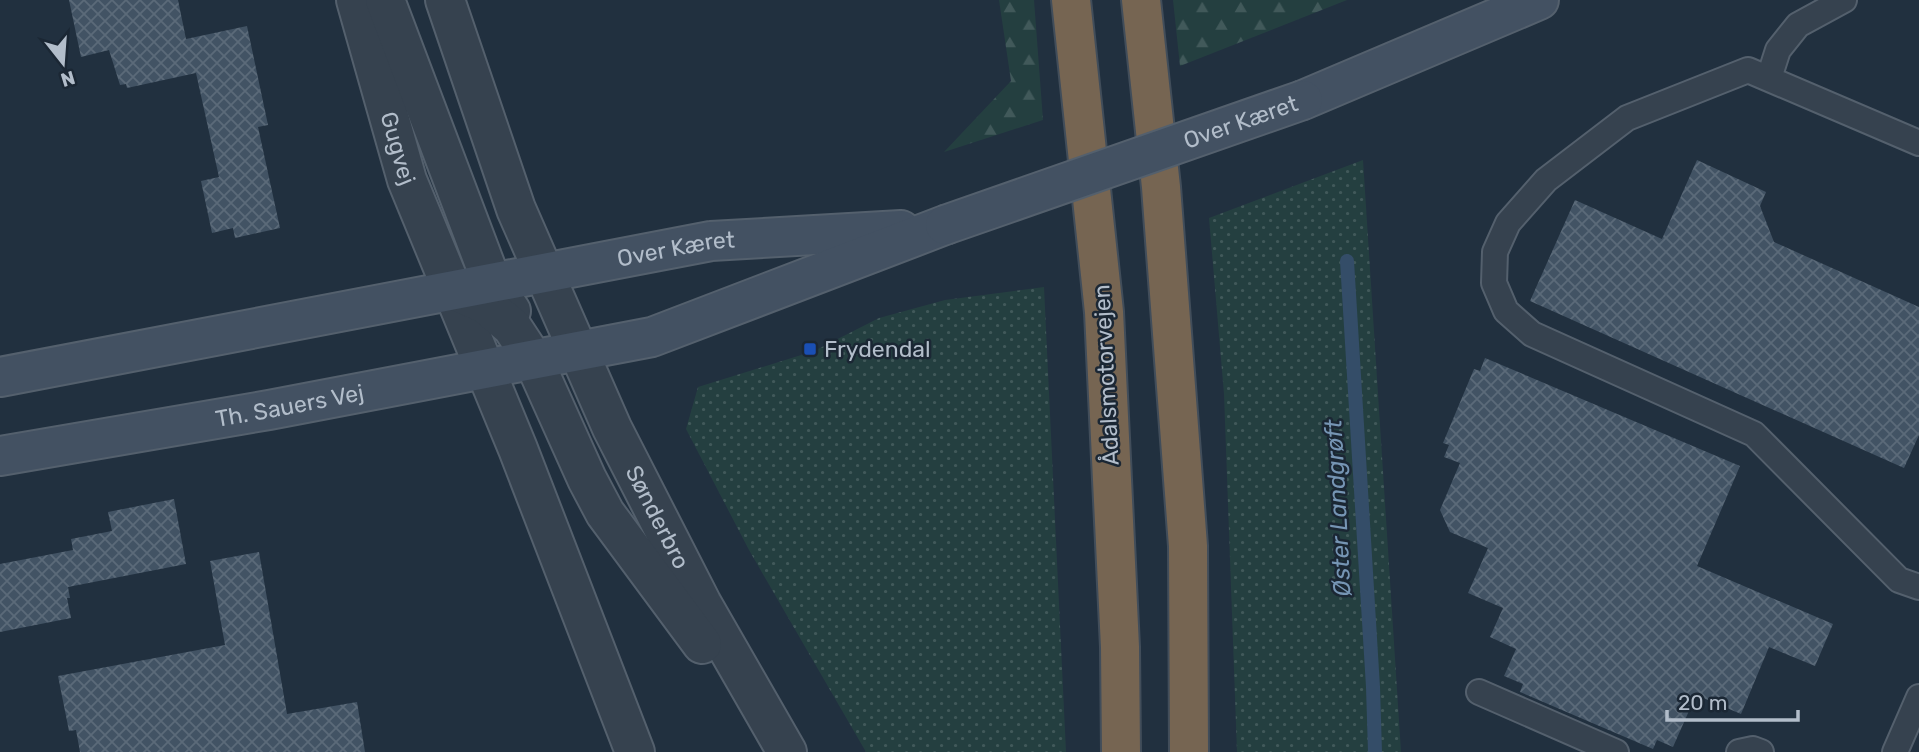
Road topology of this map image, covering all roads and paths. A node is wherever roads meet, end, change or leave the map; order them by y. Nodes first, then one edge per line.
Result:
1 (356, 0) edge
2 (385, 0) edge
3 (444, 0) edge
4 (1071, 0) edge
5 (1141, 0) edge
6 (1539, 0) edge
7 (1844, 0) edge
8 (1769, 79) junction
9 (1919, 143) edge
10 (940, 227) junction
11 (544, 273) junction
12 (492, 283) junction
13 (453, 290) junction
14 (578, 351) junction
15 (533, 359) junction
16 (484, 368) junction
17 (0, 377) edge
18 (0, 456) edge
19 (1919, 587) edge
20 (1479, 692) dead end
21 (1919, 698) edge
22 (635, 752) edge
23 (781, 752) edge
24 (787, 752) edge
25 (1121, 752) edge
26 (1189, 752) edge
27 (1616, 752) edge
28 (1739, 752) edge
29 (1761, 752) edge
30 (1895, 752) edge

1 - 13 street, Gugvej
2 - 12 street
3 - 11 street
4 - 25 highway, Ådalsmotorvejen
5 - 26 highway
6 - 10 main road, Over Kæret, bridge
7 - 8 lane
8 - 9 lane
8 - 19 lane
10 - 11 main road, Over Kæret
10 - 14 main road, Over Kæret
11 - 12 main road
11 - 14 street, Sønderbro
12 - 13 main road
12 - 14 street
13 - 15 street
13 - 16 street
13 - 17 main road
14 - 15 main road, Th. Sauers Vej
14 - 24 street, Sønderbro
15 - 16 main road, Th. Sauers Vej
15 - 23 street
16 - 18 main road, Th. Sauers Vej
16 - 22 street
20 - 27 lane
21 - 30 lane
28 - 29 lane

